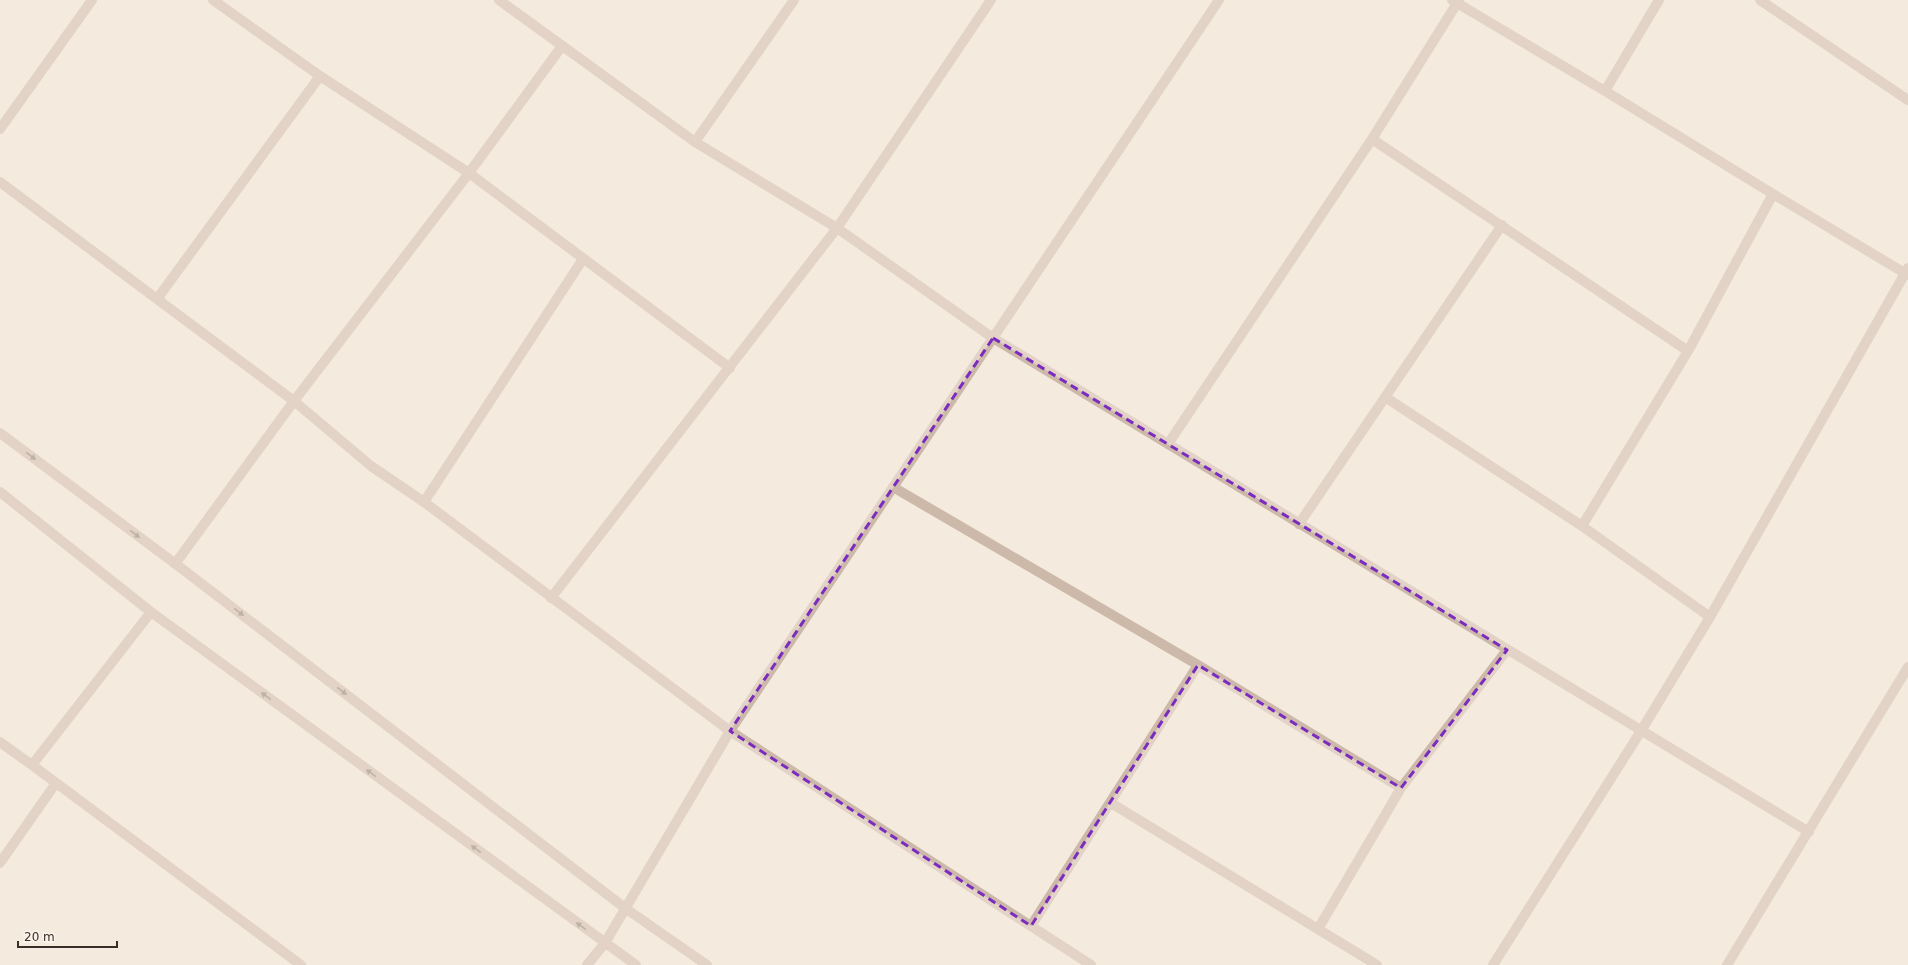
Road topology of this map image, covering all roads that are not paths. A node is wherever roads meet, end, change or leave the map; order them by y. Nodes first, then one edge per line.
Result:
1 (92, 0) edge
2 (212, 0) edge
3 (499, 0) edge
4 (794, 0) edge
5 (991, 0) edge
6 (1218, 0) edge
7 (1659, 0) edge
8 (1760, 0) edge
9 (1456, 1) edge
10 (562, 46) junction
11 (320, 76) junction
12 (1605, 91) junction
13 (1908, 100) edge
14 (0, 129) edge
15 (1372, 139) junction
16 (695, 142) junction
17 (469, 172) junction
18 (0, 182) edge
19 (1773, 194) junction
20 (1502, 225) junction
21 (837, 228) junction
22 (583, 259) junction
23 (1907, 272) edge
24 (157, 299) junction
25 (993, 338) junction
26 (1688, 351) junction
27 (730, 368) junction
28 (1385, 397) junction
29 (294, 401) junction
30 (0, 433) edge
31 (1168, 444) junction
32 (893, 487) junction
33 (0, 492) edge
34 (424, 502) junction
35 (1299, 524) junction
36 (1582, 526) junction
37 (175, 564) junction
38 (551, 598) junction
39 (151, 612) junction
40 (1710, 617) junction
41 (1507, 650) junction
42 (1198, 665) junction
43 (1908, 667) edge
44 (730, 731) junction
45 (1641, 731) junction
46 (0, 742) edge
47 (32, 765) junction
48 (56, 783) junction
49 (1402, 788) junction
50 (1111, 803) junction
51 (1809, 832) junction
52 (0, 863) edge
53 (625, 908) junction
54 (1031, 926) junction
55 (1318, 929) junction
56 (605, 943) junction
57 (301, 965) edge
58 (588, 965) edge
59 (636, 965) edge
60 (707, 965) edge
61 (1091, 965) edge
62 (1377, 965) edge
63 (1493, 965) edge
64 (1727, 965) edge

1 - 14 street
2 - 11 street
3 - 10 street
4 - 16 street
5 - 21 street
6 - 25 street
7 - 12 street
8 - 13 street
9 - 12 street
9 - 15 street
10 - 16 street
10 - 17 street
11 - 17 street
11 - 24 street
12 - 19 street
15 - 20 street
15 - 31 street
16 - 21 street
17 - 22 street
17 - 29 street
18 - 24 street
19 - 23 street
19 - 26 street
20 - 26 street
20 - 28 street
21 - 25 street
21 - 27 street
22 - 27 street
22 - 34 street
23 - 40 street
24 - 29 street
25 - 31 street
25 - 32 street
26 - 36 street
27 - 38 street
28 - 35 street
28 - 36 street
29 - 34 street
29 - 37 street
30 -> 37 street
31 - 35 street
32 - 42 street
32 - 44 street
33 - 39 street
34 - 38 street
35 - 41 street
36 - 40 street
37 -> 53 street
38 - 44 street
39 - 47 street
56 -> 39 street
40 - 45 street
41 - 45 street
41 - 49 street
42 - 49 street
42 - 50 street
43 - 51 street
44 - 53 street
44 - 54 street
45 - 51 street
45 - 63 street
46 - 47 street
47 - 48 street
48 - 52 street
48 - 57 street
49 - 55 street
50 - 54 street
50 - 55 street
51 - 64 street
53 - 56 street
53 - 60 street
54 - 61 street
55 - 62 street
56 - 58 street
56 - 59 street

